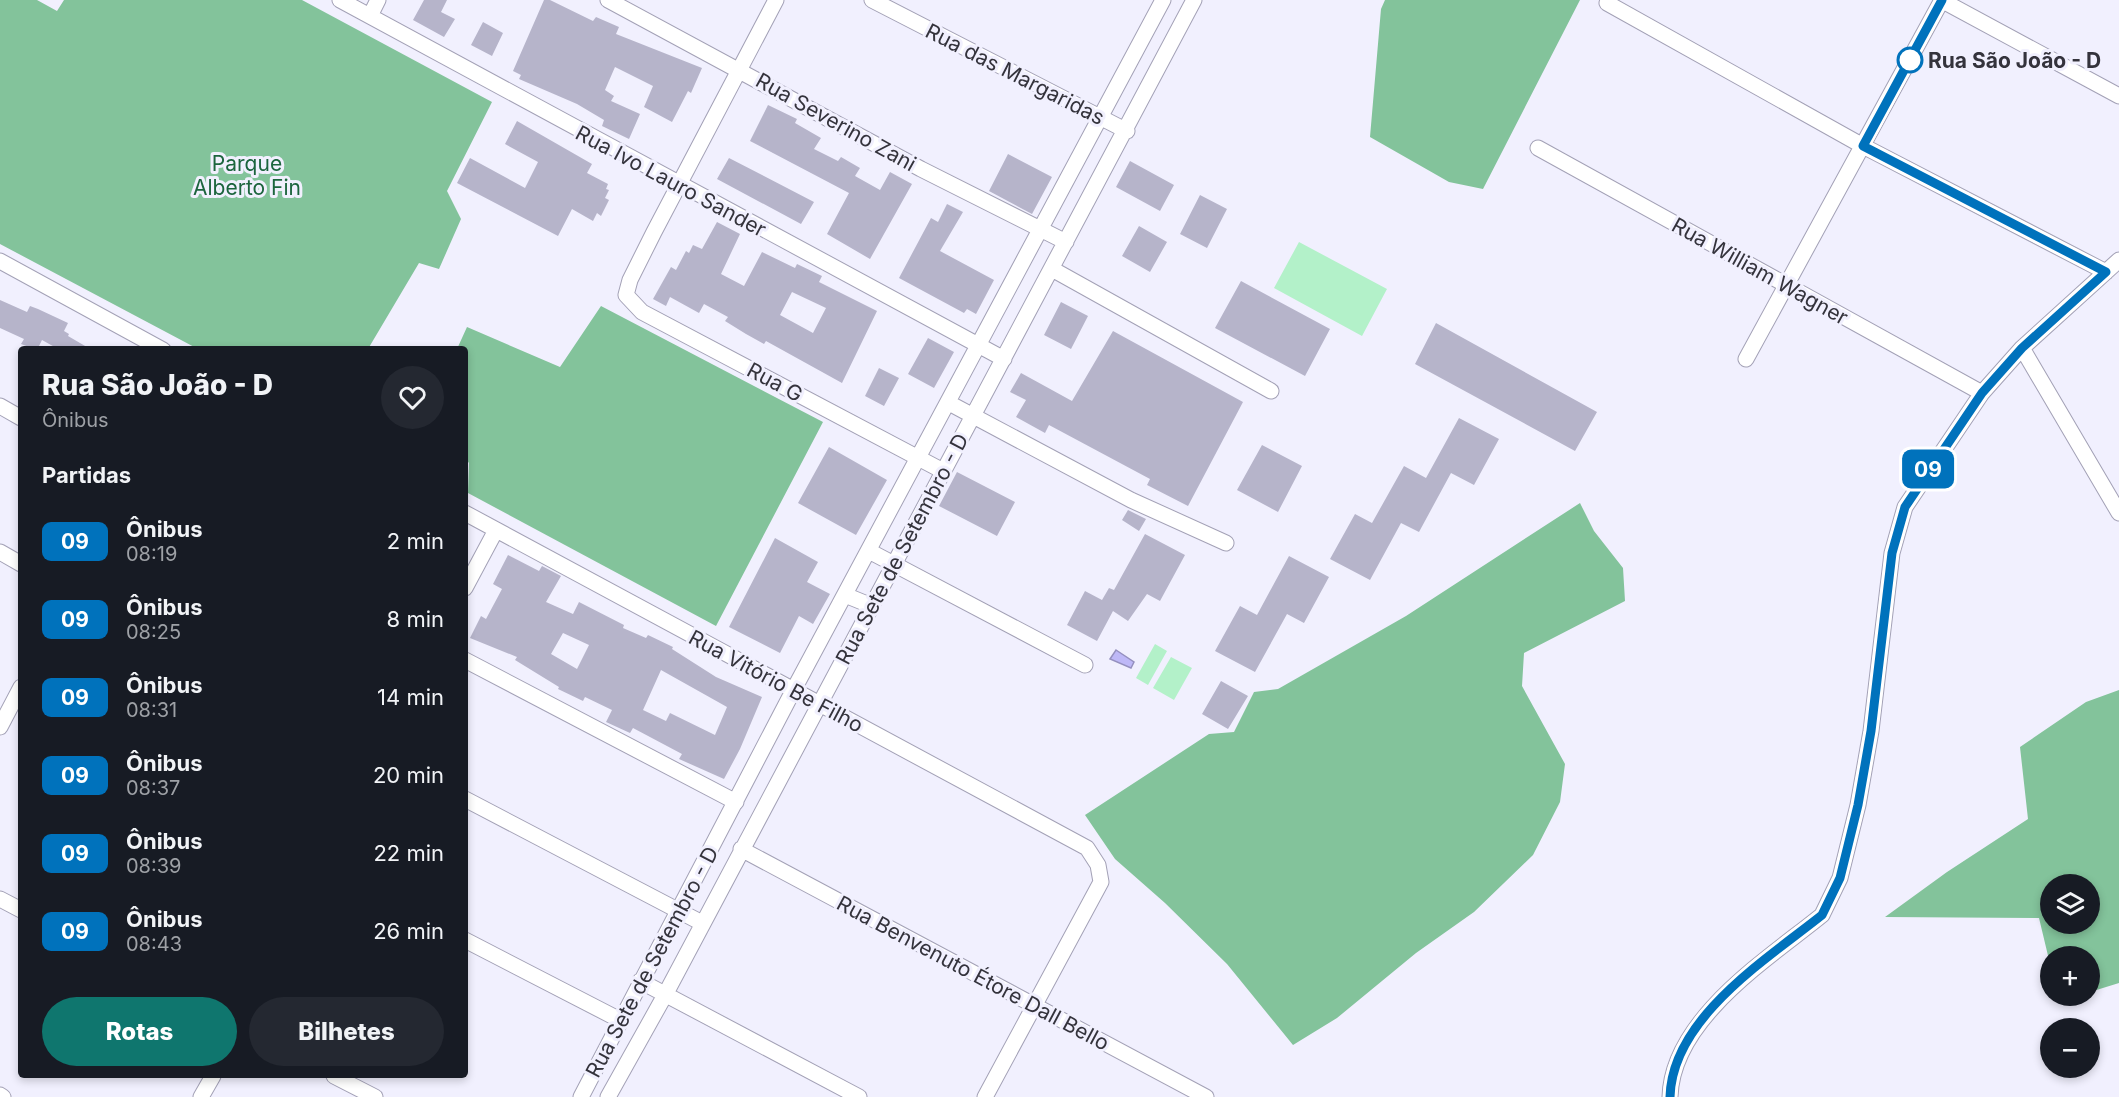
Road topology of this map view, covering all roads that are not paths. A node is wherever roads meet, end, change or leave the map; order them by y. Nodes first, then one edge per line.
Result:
1 (340, 0) edge
2 (378, 0) edge
3 (608, 0) edge
4 (776, 0) edge
5 (872, 0) edge
6 (1163, 0) edge
7 (1194, 0) edge
8 (1942, 0) edge
9 (1607, 3) dead end
10 (370, 16) junction
11 (739, 69) junction
12 (2119, 96) edge
13 (1101, 118) junction
14 (1126, 131) junction
15 (1863, 146) junction
16 (1538, 148) dead end
17 (679, 185) junction
18 (1040, 230) junction
19 (1066, 242) junction
20 (2119, 260) edge
21 (0, 261) edge
22 (1052, 269) junction
23 (2106, 272) junction
24 (1786, 285) junction
25 (978, 345) junction
26 (155, 346) edge
27 (2022, 348) junction
28 (1004, 359) junction
29 (1746, 359) dead end
30 (1271, 391) dead end
31 (1982, 393) junction
32 (949, 403) junction
33 (0, 406) edge
34 (18, 416) edge
35 (973, 417) junction
36 (918, 458) junction
37 (943, 471) junction
38 (2119, 513) edge
39 (468, 515) edge
40 (496, 530) junction
41 (1226, 543) dead end
42 (869, 551) junction
43 (0, 552) edge
44 (18, 562) edge
45 (895, 563) junction
46 (468, 582) edge
47 (845, 595) junction
48 (872, 606) junction
49 (468, 662) edge
50 (1085, 665) dead end
51 (793, 691) junction
52 (11, 703) edge
53 (819, 704) junction
54 (0, 727) edge
55 (468, 801) edge
56 (736, 802) junction
57 (741, 849) junction
58 (0, 899) edge
59 (18, 908) edge
60 (677, 910) junction
61 (702, 923) junction
62 (468, 942) edge
63 (640, 981) junction
64 (665, 995) junction
65 (1035, 1006) junction
66 (620, 1020) junction
67 (212, 1078) edge
68 (338, 1078) edge
69 (584, 1091) edge
70 (608, 1096) edge
71 (201, 1097) edge
72 (375, 1097) edge
73 (859, 1097) edge
74 (985, 1097) edge
75 (1206, 1097) edge
76 (1670, 1097) edge

1 - 10 street, Rua Ivo Lauro Sander
2 - 10 street
3 - 11 street, Rua Severino Zani
4 - 11 street
5 - 13 street, Rua das Margaridas
6 - 13 street, Rua Sete de Setembro - D
7 - 14 street, Rua Sete de Setembro - D
8 - 12 street
8 - 15 street
9 - 15 street
10 - 17 street, Rua Ivo Lauro Sander
11 - 17 street
11 - 18 street, Rua Severino Zani
13 - 14 street, Rua das Margaridas
13 - 18 street, Rua Sete de Setembro - D
14 - 19 street, Rua Sete de Setembro - D
15 - 23 street
15 - 24 street
16 - 24 street, Rua William Wagner
17 - 25 street, Rua Ivo Lauro Sander
17 - 36 street, Rua G
18 - 19 street, Rua Severino Zani
18 - 25 street, Rua Sete de Setembro - D
19 - 22 street, Rua Sete de Setembro - D
20 - 23 street
21 - 26 street
22 - 28 street, Rua Sete de Setembro - D
22 - 30 street
23 - 27 street
24 - 29 street
24 - 31 street, Rua William Wagner
25 - 28 street, Rua Ivo Lauro Sander
25 - 32 street, Rua Sete de Setembro - D
27 - 31 street
27 - 38 street
28 - 35 street, Rua Sete de Setembro - D
31 - 76 street
32 - 35 street
32 - 36 street, Rua Sete de Setembro - D
33 - 34 street
35 - 37 street, Rua Sete de Setembro - D
35 - 41 street
36 - 37 street, Rua G
36 - 42 street, Rua Sete de Setembro - D
37 - 45 street, Rua Sete de Setembro - D
39 - 40 street, Rua Vitório Be Filho
40 - 46 street
40 - 51 street, Rua Vitório Be Filho
42 - 45 street
42 - 47 street, Rua Sete de Setembro - D
43 - 44 street
45 - 48 street, Rua Sete de Setembro - D
45 - 50 street
47 - 48 street
47 - 51 street, Rua Sete de Setembro - D
48 - 53 street, Rua Sete de Setembro - D
49 - 56 street
51 - 53 street, Rua Vitório Be Filho
51 - 56 street, Rua Sete de Setembro - D
52 - 54 street
53 - 57 street, Rua Sete de Setembro - D
53 - 65 street, Rua Vitório Be Filho
55 - 60 street
56 - 60 street, Rua Sete de Setembro - D
57 - 61 street, Rua Sete de Setembro - D
57 - 65 street, Rua Benvenuto Étore Dall Bello
58 - 59 street
60 - 61 street
60 - 63 street, Rua Sete de Setembro - D
61 - 64 street, Rua Sete de Setembro - D
62 - 66 street
63 - 64 street
63 - 66 street, Rua Sete de Setembro - D
64 - 70 street, Rua Sete de Setembro - D
64 - 73 street
65 - 74 street
65 - 75 street, Rua Benvenuto Étore Dall Bello
66 - 69 street, Rua Sete de Setembro - D
67 - 71 street
68 - 72 street
69 - 70 street

